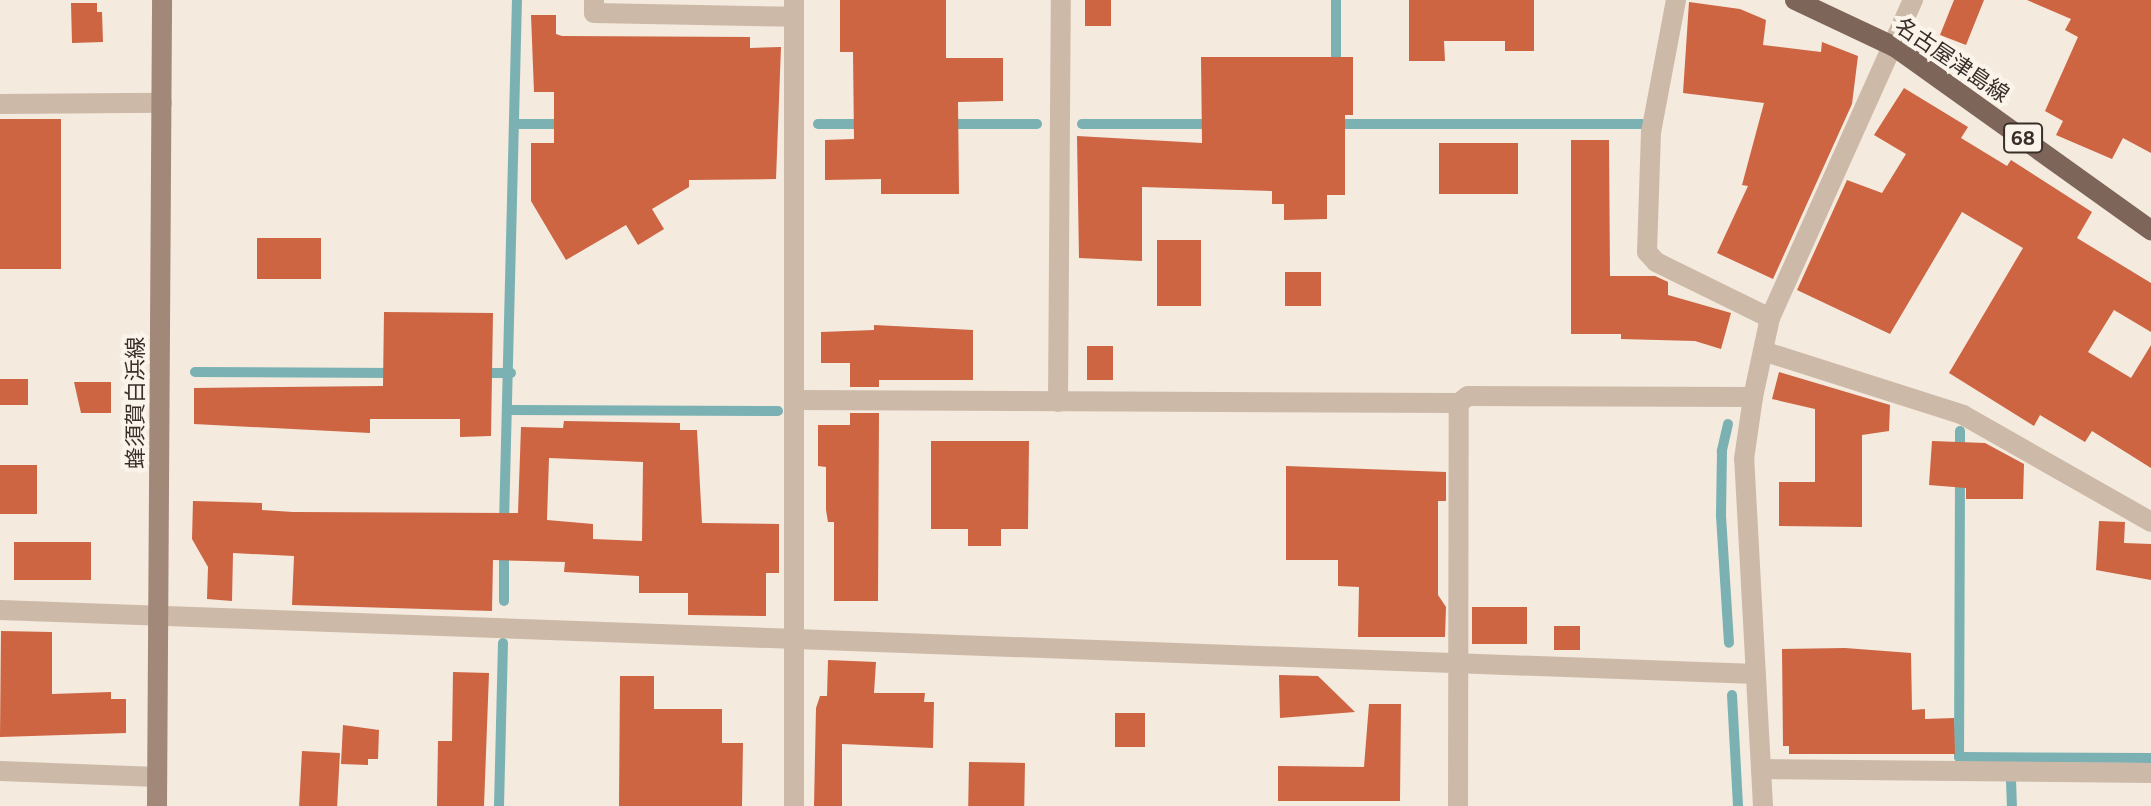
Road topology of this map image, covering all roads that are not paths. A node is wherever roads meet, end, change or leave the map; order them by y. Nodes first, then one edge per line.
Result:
1 (162, 0) edge
2 (594, 0) edge
3 (1061, 0) edge
4 (1676, 0) edge
5 (1795, 0) edge
6 (1913, 0) edge
7 (794, 8) edge
8 (1895, 47) junction
9 (162, 103) junction
10 (0, 104) edge
11 (2151, 230) edge
12 (1770, 318) junction
13 (1763, 351) junction
14 (1753, 397) junction
15 (794, 400) junction
16 (1058, 402) junction
17 (1459, 403) junction
18 (2151, 522) edge
19 (0, 610) edge
20 (158, 615) junction
21 (794, 638) junction
22 (1458, 663) junction
23 (1756, 674) junction
24 (1761, 769) junction
25 (0, 771) edge
26 (2151, 773) edge
27 (157, 777) junction
28 (157, 806) edge
29 (794, 806) edge
30 (1458, 806) edge
31 (1763, 806) edge

1 - 9 main road, 蜂須賀白浜線
2 - 7 street
3 - 16 street
4 - 12 street
5 - 8 main road, 名古屋津島線 / 68
6 - 8 street
7 - 15 street
8 - 11 main road, 名古屋津島線 / 68
8 - 12 street
9 - 10 street
9 - 20 main road, 蜂須賀白浜線
12 - 13 street
13 - 14 street
13 - 18 street
14 - 17 street
14 - 23 street
15 - 16 street
15 - 21 street
16 - 17 street
17 - 22 street
19 - 20 street
20 - 21 street
20 - 27 main road, 蜂須賀白浜線
21 - 22 street
21 - 29 street
22 - 23 street
22 - 30 street
23 - 24 street
24 - 26 street
24 - 31 street
25 - 27 street
27 - 28 main road, 蜂須賀白浜線

